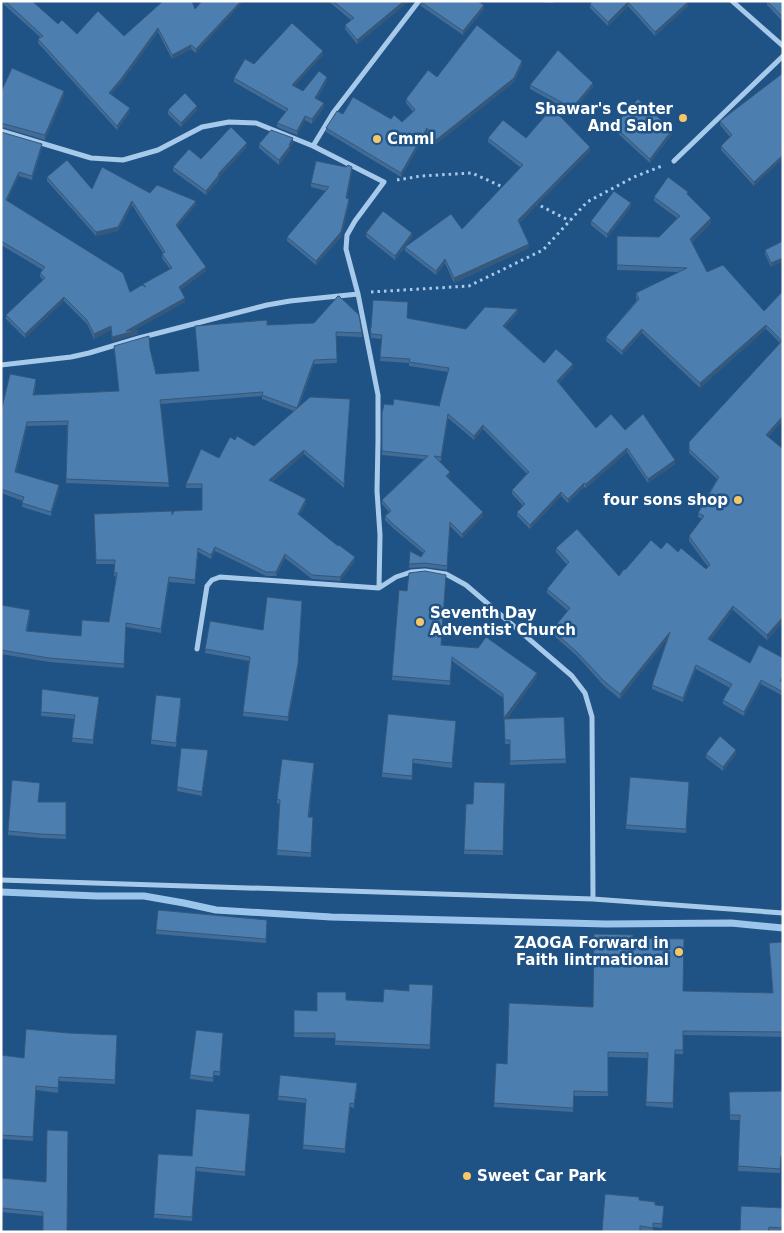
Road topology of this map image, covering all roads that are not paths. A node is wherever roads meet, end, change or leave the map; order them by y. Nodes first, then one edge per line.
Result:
1 (419, 1) edge
2 (732, 1) edge
3 (783, 46) edge
4 (783, 56) edge
5 (1, 131) edge
6 (313, 146) junction
7 (674, 161) road end
8 (358, 294) junction
9 (1, 365) edge
10 (379, 588) junction
11 (196, 649) dead end
12 (1, 880) edge
13 (593, 899) junction
14 (783, 913) edge

1 - 6 street
2 - 3 street
4 - 7 street
5 - 6 street
6 - 8 street
8 - 9 street
8 - 10 street
10 - 11 street
10 - 13 street
12 - 13 street
13 - 14 street

